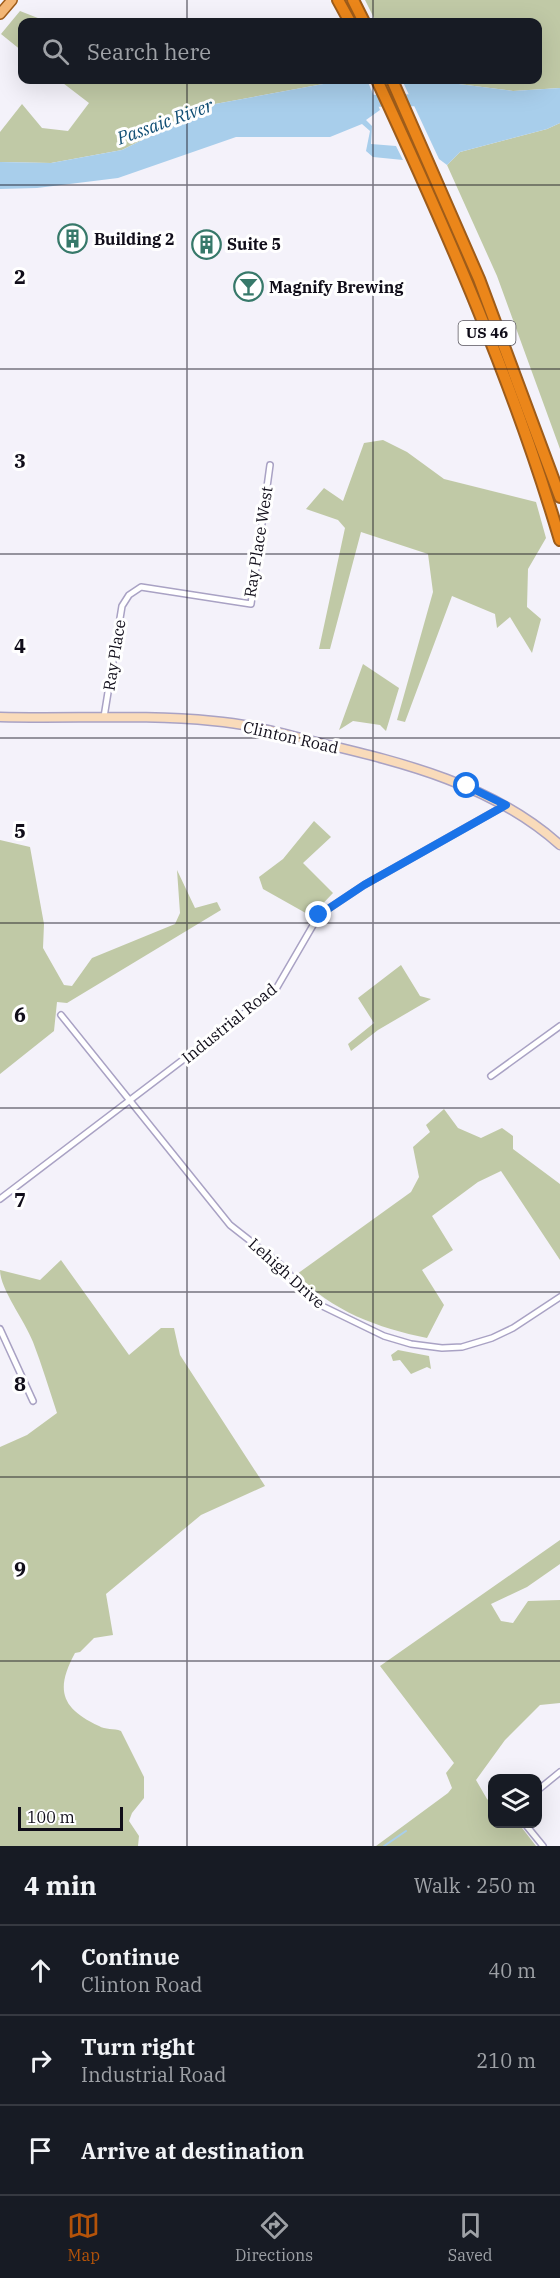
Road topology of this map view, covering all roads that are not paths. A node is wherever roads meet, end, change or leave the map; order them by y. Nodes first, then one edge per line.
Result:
1 (12, 0) edge
2 (338, 0) edge
3 (353, 0) edge
4 (0, 14) edge
5 (348, 18) edge
6 (362, 18) edge
7 (379, 84) edge
8 (394, 84) edge
9 (270, 465) dead end
10 (560, 497) edge
11 (560, 540) edge
12 (129, 595) joint
13 (0, 717) edge
14 (104, 717) junction
15 (506, 805) junction
16 (560, 844) edge
17 (61, 1016) dead end
18 (560, 1026) edge
19 (491, 1076) dead end
20 (130, 1101) junction
21 (0, 1199) edge
22 (560, 1297) edge
23 (0, 1329) edge
24 (33, 1401) dead end
25 (560, 1772) edge
26 (542, 1786) edge
27 (528, 1828) edge
28 (543, 1846) edge

1 - 4 main road
2 - 5 highway
3 - 6 highway
7 - 11 highway, US 46
8 - 10 highway, US 46
9 - 12 street, Ray Place West
12 - 14 street, Ray Place
13 - 14 street, Clinton Road
14 - 15 street, Clinton Road
15 - 16 street, Clinton Road
15 - 20 street, Industrial Road
17 - 20 street, Lehigh Drive
18 - 19 street
20 - 21 street, Industrial Road
20 - 22 street, Lehigh Drive
23 - 24 street
25 - 26 street
27 - 28 street

